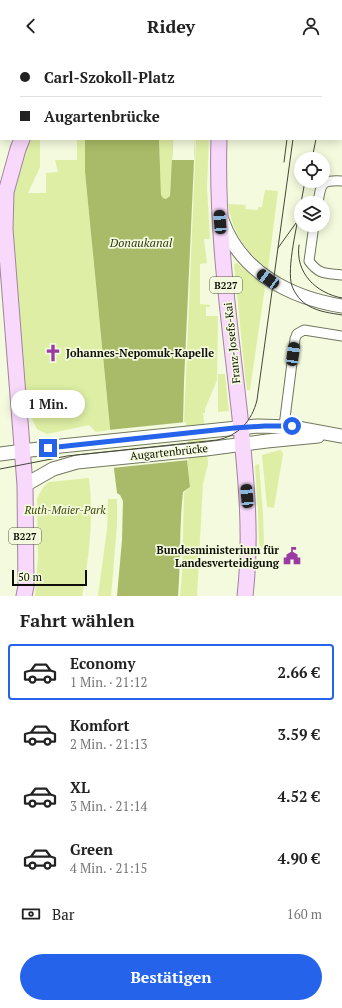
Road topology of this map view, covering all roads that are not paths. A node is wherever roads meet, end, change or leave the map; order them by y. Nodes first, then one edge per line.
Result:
1 (22, 140) edge
2 (219, 140) edge
3 (342, 181) edge
4 (3, 192) edge
5 (319, 196) edge
6 (219, 206) junction
7 (313, 232) edge
8 (342, 275) edge
9 (342, 306) edge
10 (342, 336) edge
11 (284, 426) junction
12 (241, 427) junction
13 (338, 436) edge
14 (242, 444) junction
15 (22, 452) junction
16 (0, 454) edge
17 (25, 485) junction
18 (25, 593) edge
19 (245, 596) edge

1 - 4 main road, B227
2 - 6 main road, Franz-Josefs-Kai / B227
3 - 5 street
4 - 15 main road, B227
6 - 9 main road
6 - 12 main road, Franz-Josefs-Kai / B227
7 - 8 street
10 - 11 street
11 - 12 main road, Augartenbrücke
11 - 13 main road, Augartenbrücke
12 - 14 main road, B227
12 - 15 main road, Augartenbrücke
13 - 14 main road, Augartenbrücke
14 - 17 main road, Augartenbrücke
14 - 19 main road, B227
15 - 16 main road, Augartenbrücke
15 - 17 main road, B227
17 - 18 main road, B227

